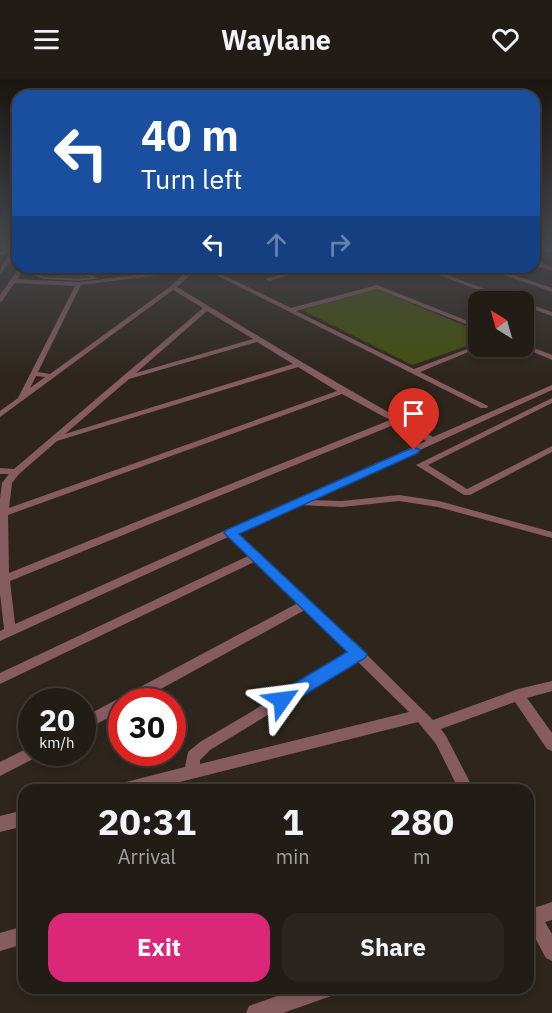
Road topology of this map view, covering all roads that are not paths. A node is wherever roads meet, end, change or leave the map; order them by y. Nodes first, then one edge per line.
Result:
1 (76, 291) edge
2 (167, 291) edge
3 (180, 291) edge
4 (252, 291) edge
5 (364, 291) edge
6 (386, 291) edge
7 (552, 304) edge
8 (207, 308) junction
9 (534, 308) edge
10 (292, 310) junction
11 (540, 310) junction
12 (552, 314) edge
13 (468, 323) edge
14 (259, 339) junction
15 (534, 350) edge
16 (468, 351) edge
17 (552, 358) edge
18 (299, 364) junction
19 (415, 371) junction
20 (34, 373) junction
21 (51, 376) junction
22 (126, 378) junction
23 (552, 387) edge
24 (343, 391) junction
25 (21, 399) junction
26 (552, 400) edge
27 (484, 406) dead end
28 (539, 406) junction
29 (552, 412) edge
30 (0, 416) edge
31 (398, 420) junction
32 (54, 441) junction
33 (433, 441) junction
34 (552, 449) edge
35 (0, 471) edge
36 (16, 472) junction
37 (297, 503) junction
38 (2, 513) edge
39 (549, 531) edge
40 (230, 533) junction
41 (255, 557) junction
42 (4, 579) junction
43 (306, 604) junction
44 (5, 634) edge
45 (359, 654) junction
46 (0, 679) edge
47 (552, 686) edge
48 (151, 688) edge
49 (518, 695) junction
50 (421, 715) junction
51 (432, 726) junction
52 (552, 745) edge
53 (18, 759) edge
54 (0, 769) edge
55 (192, 771) junction
56 (144, 784) edge
57 (464, 784) edge
58 (18, 820) edge
59 (0, 824) edge
60 (552, 911) edge
61 (534, 913) edge
62 (534, 921) edge
63 (18, 937) edge
64 (0, 942) edge
65 (552, 952) edge
66 (310, 994) edge
67 (256, 1013) edge

1 - 20 street
2 - 21 street
3 - 8 street
4 - 10 street
5 - 10 street
6 - 13 street
7 - 11 street
8 - 14 street
8 - 22 street
9 - 11 street
10 - 19 street
11 - 12 street
14 - 18 street
14 - 22 street
15 - 17 street
16 - 19 street
18 - 24 street
18 - 32 street
19 - 27 street
20 - 21 street
20 - 25 street
21 - 25 street
22 - 32 street
23 - 33 street
24 - 31 street
24 - 38 street
25 - 30 street
26 - 28 street
28 - 29 street
28 - 34 street
31 - 33 street
31 - 42 street
32 - 36 street
33 - 37 street
35 - 36 street
36 - 38 street
37 - 39 street
37 - 40 street
38 - 42 street
40 - 41 street
40 - 44 street
41 - 43 street
41 - 46 street
42 - 44 street
43 - 45 street
43 - 48 street
45 - 50 street
45 - 55 street
47 - 49 street
49 - 51 street
49 - 52 street
50 - 51 street
50 - 55 street
51 - 57 street
53 - 54 street
55 - 56 street
58 - 59 street
60 - 61 street
62 - 65 street
63 - 64 street
66 - 67 street

